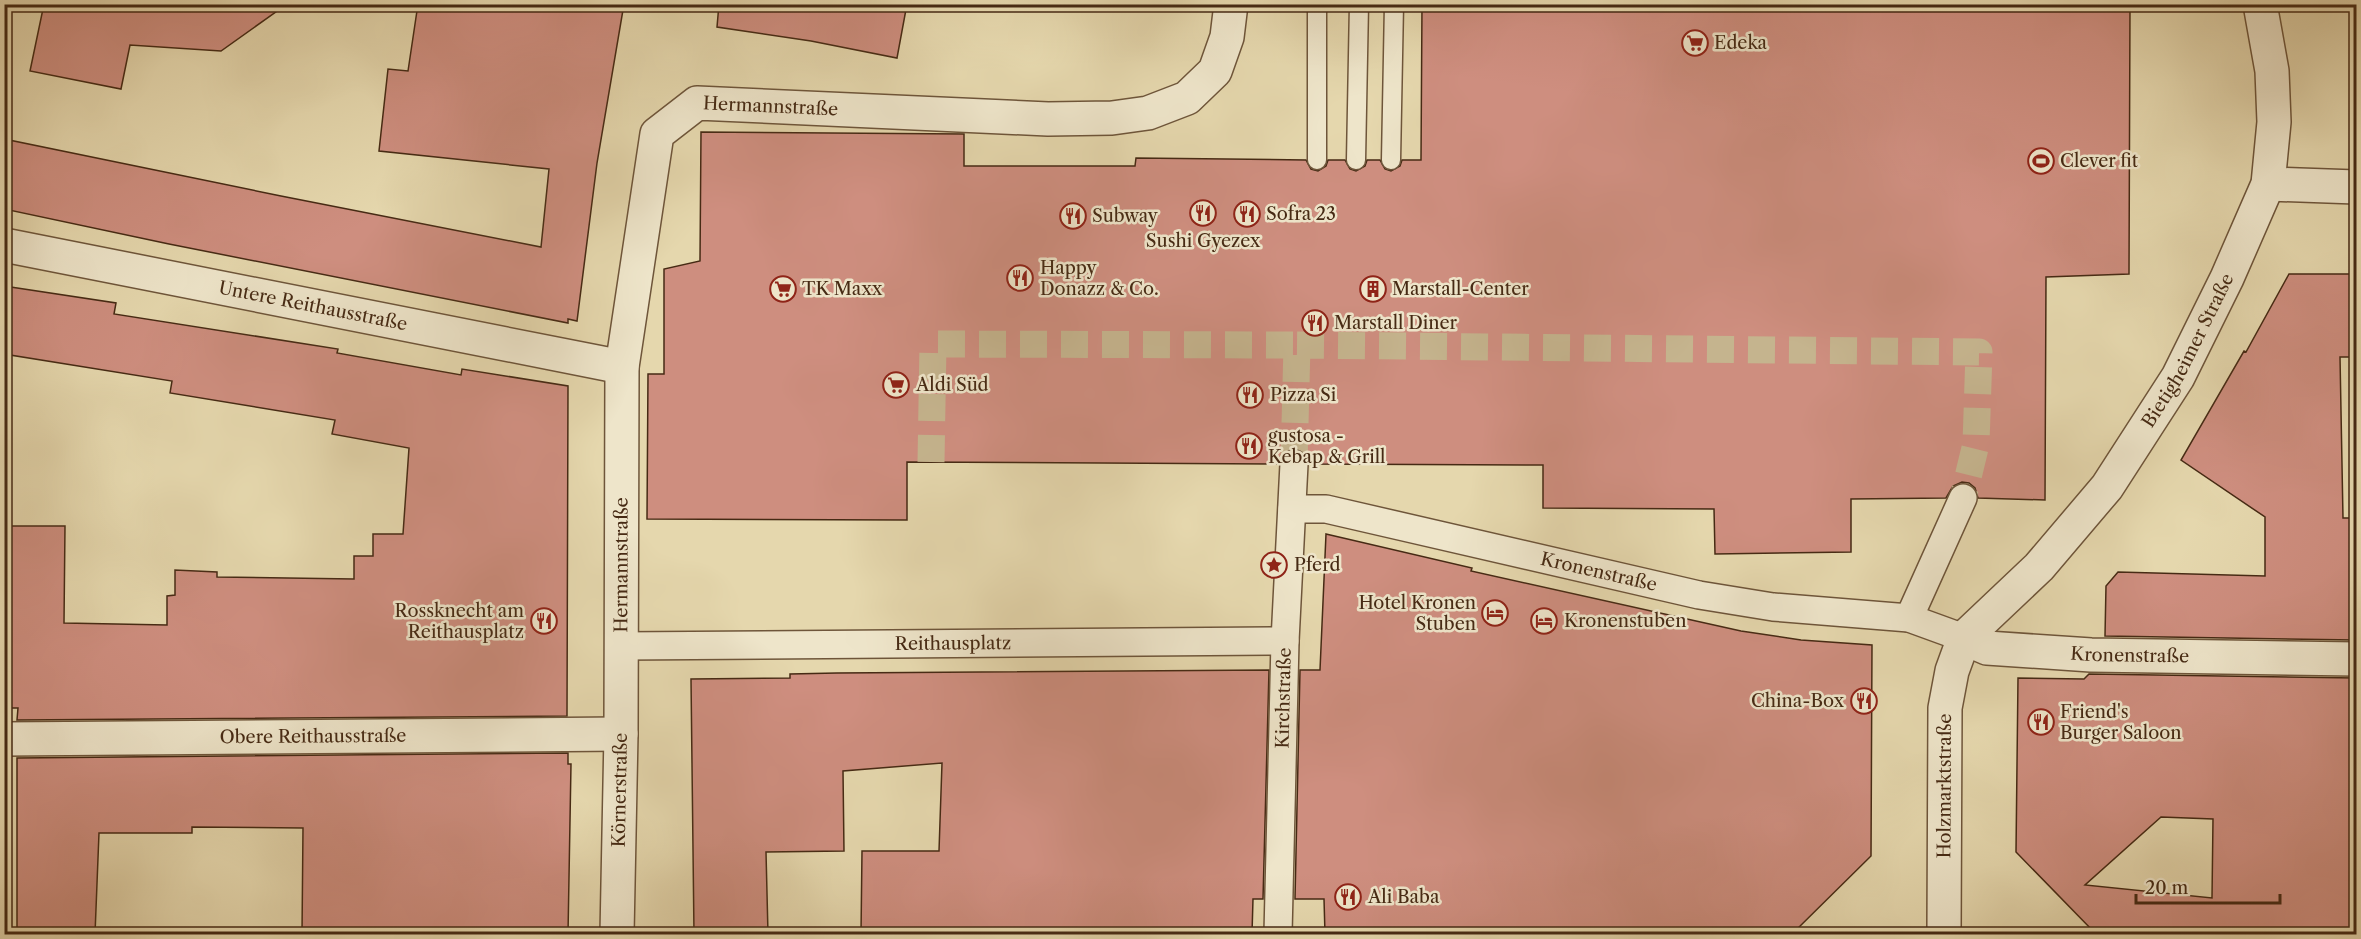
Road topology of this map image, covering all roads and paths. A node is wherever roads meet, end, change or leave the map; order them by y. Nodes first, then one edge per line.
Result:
1 (1231, 4) edge
2 (1317, 4) edge
3 (1359, 4) edge
4 (1394, 4) edge
5 (2260, 4) edge
6 (1317, 160) dead end
7 (1356, 160) dead end
8 (1391, 160) dead end
9 (2268, 184) junction
10 (2356, 187) edge
11 (4, 245) edge
12 (622, 367) junction
13 (1294, 464) tunnel mouth
14 (1963, 498) tunnel mouth
15 (1292, 508) junction
16 (1909, 618) junction
17 (1965, 638) junction
18 (1285, 641) junction
19 (621, 646) junction
20 (2356, 659) edge
21 (621, 734) junction
22 (4, 739) edge
23 (617, 934) edge
24 (1278, 934) edge
25 (1944, 934) edge

1 - 12 street, Hermannstraße
2 - 6 lane
3 - 7 lane
4 - 8 lane
5 - 9 street, Bietigheimer Straße
9 - 10 street
9 - 17 street, Bietigheimer Straße
11 - 12 street, Untere Reithausstraße
12 - 19 street, Hermannstraße
13 - 15 street, Kirchstraße
14 - 16 street
15 - 16 street, Kronenstraße
15 - 18 street, Kirchstraße
16 - 17 street, Kronenstraße
17 - 20 street, Kronenstraße
17 - 25 street, Holzmarktstraße
18 - 19 street, Reithausplatz
18 - 24 street, Kirchstraße
19 - 21 street, Körnerstraße
21 - 22 street, Obere Reithausstraße
21 - 23 street, Körnerstraße

